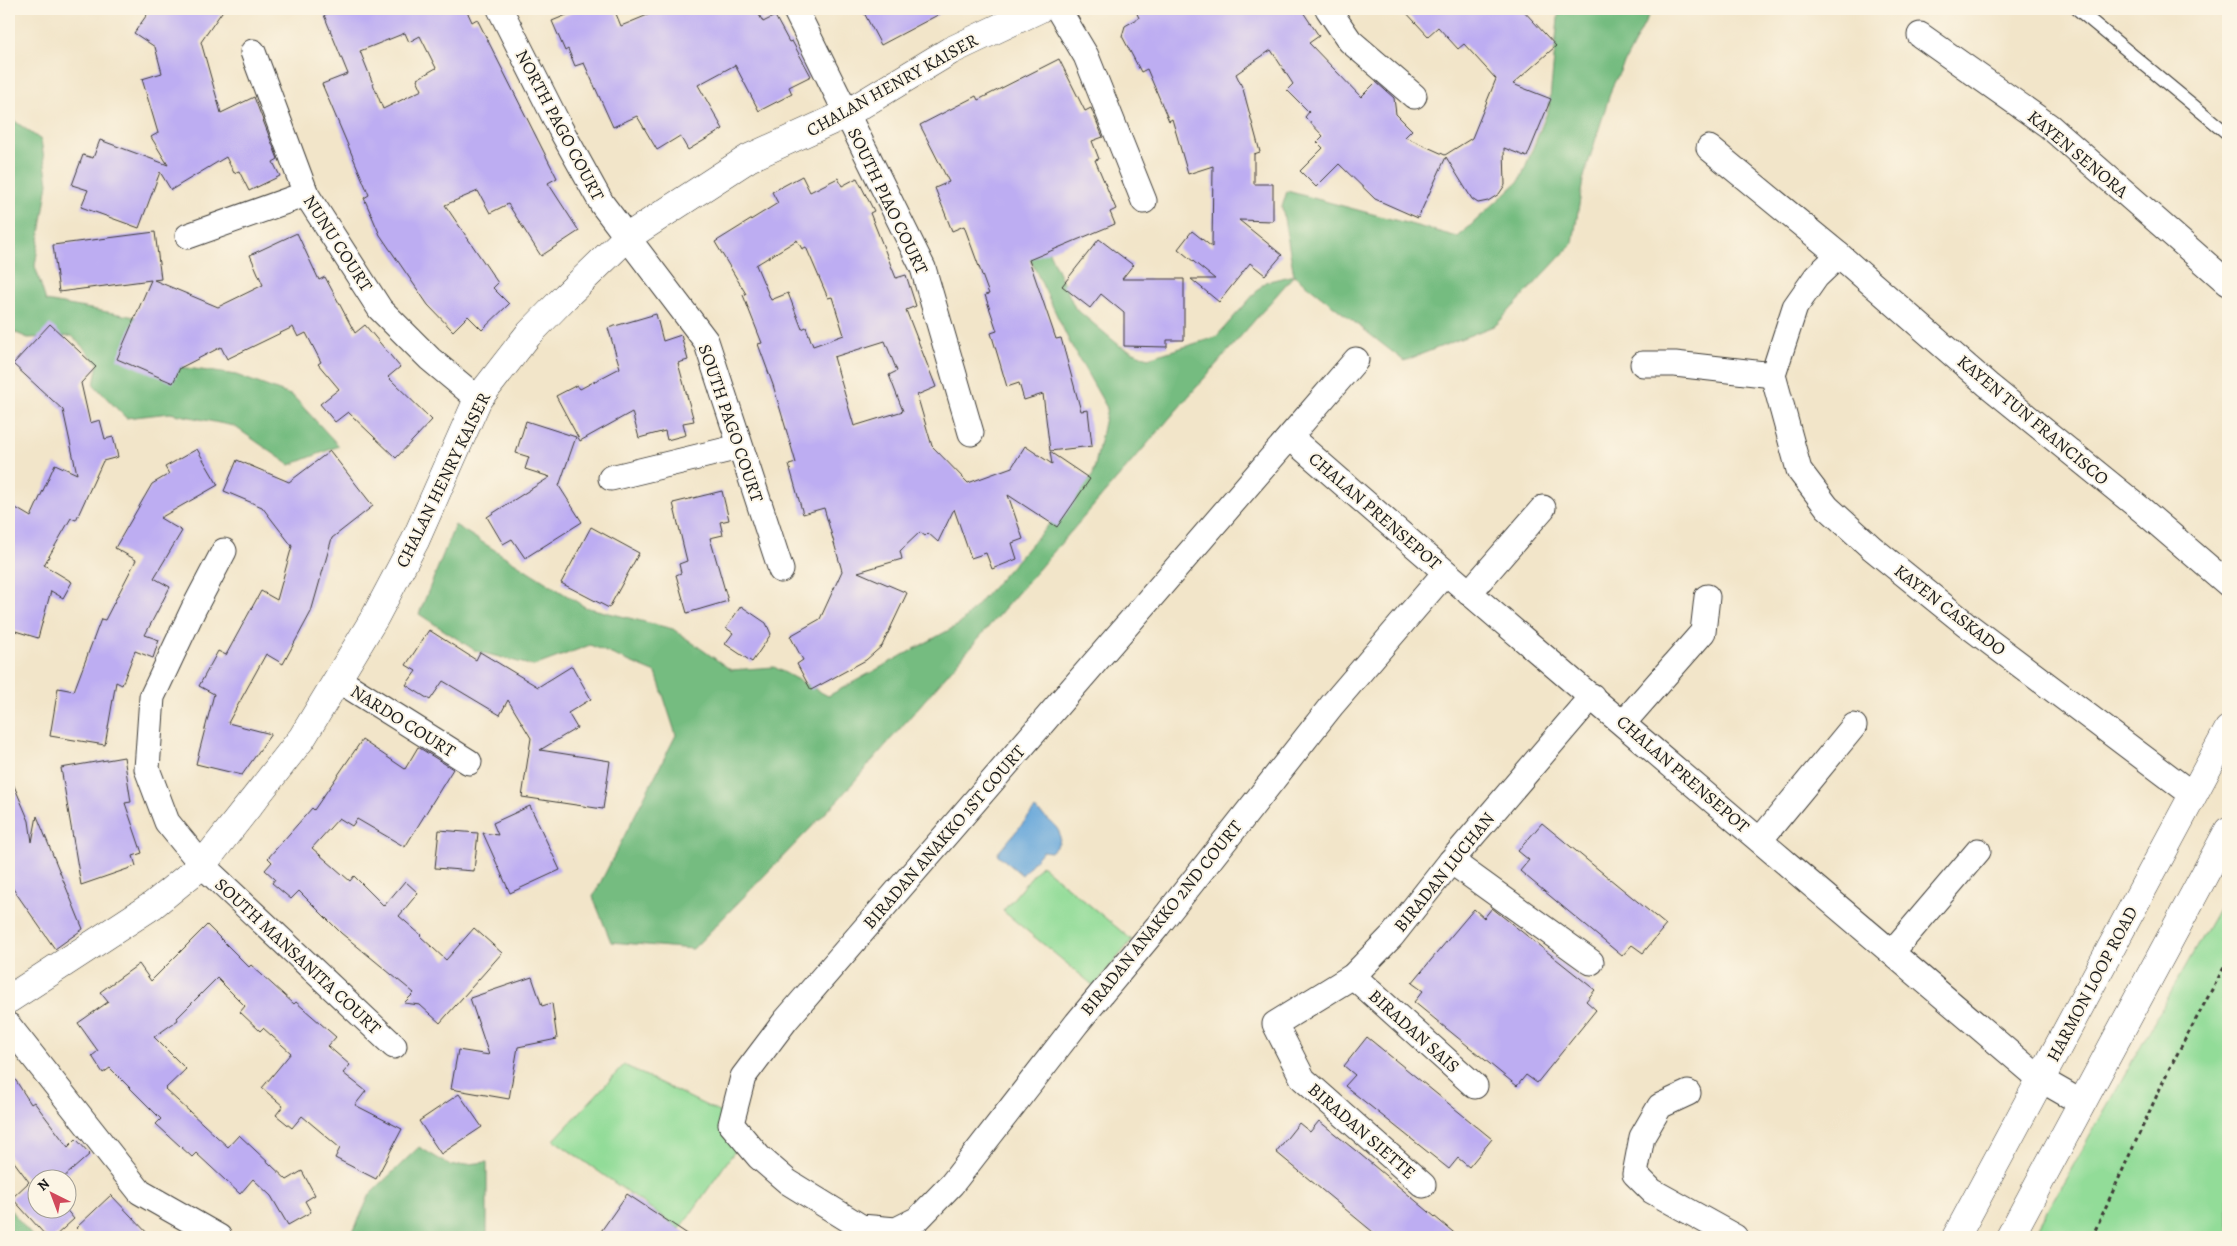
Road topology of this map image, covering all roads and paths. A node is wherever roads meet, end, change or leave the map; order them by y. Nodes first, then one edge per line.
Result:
1 (500, 9) edge
2 (795, 9) edge
3 (1039, 9) edge
4 (1058, 9) edge
5 (1328, 9) edge
6 (2083, 10) edge
7 (1920, 36) dead end
8 (252, 52) dead end
9 (1414, 96) dead end
10 (846, 114) junction
11 (2228, 134) edge
12 (1709, 148) dead end
13 (306, 194) junction
14 (1144, 201) dead end
15 (188, 236) dead end
16 (626, 238) junction
17 (1839, 255) junction
18 (2228, 283) edge
19 (1356, 360) dead end
20 (1642, 364) dead end
21 (1773, 375) junction
22 (478, 399) junction
23 (971, 433) dead end
24 (1290, 437) junction
25 (739, 447) junction
26 (611, 478) dead end
27 (1544, 508) dead end
28 (224, 551) dead end
29 (781, 570) dead end
30 (1445, 573) junction
31 (2228, 584) edge
32 (1470, 594) junction
33 (1708, 597) dead end
34 (337, 679) junction
35 (1592, 696) junction
36 (1622, 723) junction
37 (1854, 726) dead end
38 (2228, 730) edge
39 (469, 762) dead end
40 (2193, 795) junction
41 (2228, 831) edge
42 (1760, 840) junction
43 (1978, 851) dead end
44 (1451, 861) junction
45 (202, 866) junction
46 (1892, 952) junction
47 (2228, 960) edge
48 (1591, 962) dead end
49 (1353, 976) junction
50 (9, 999) edge
51 (1275, 1024) joint
52 (9, 1026) edge
53 (394, 1046) dead end
54 (2040, 1079) junction
55 (1475, 1086) dead end
56 (1688, 1093) dead end
57 (2082, 1103) junction
58 (1423, 1184) dead end
59 (861, 1227) joint
60 (220, 1237) edge
61 (1735, 1237) edge
62 (1956, 1237) edge
63 (2010, 1237) edge
64 (2092, 1237) edge

1 - 16 street, NORTH PAGO COURT
2 - 10 street, SOUTH PIAO COURT
3 - 10 street, CHALAN HENRY KAISER
4 - 14 street
5 - 9 street
6 - 11 lane
7 - 18 street, KAYEN SENORA
8 - 13 street, NUNU COURT
10 - 16 street, CHALAN HENRY KAISER
10 - 23 street, SOUTH PIAO COURT
12 - 17 street, KAYEN TUN FRANCISCO
13 - 15 street
13 - 22 street, NUNU COURT
16 - 22 street, CHALAN HENRY KAISER
16 - 25 street, SOUTH PAGO COURT
17 - 21 street
17 - 31 street, KAYEN TUN FRANCISCO
19 - 24 street
20 - 21 street
21 - 40 street, KAYEN CASKADO
22 - 34 street, CHALAN HENRY KAISER
24 - 30 street, CHALAN PRENSEPOT
24 - 59 street, BIRADAN ANAKKO 1ST COURT
25 - 26 street
25 - 29 street, SOUTH PAGO COURT
27 - 32 street
28 - 45 street, SOUTH MANSANITA COURT
30 - 32 street, CHALAN PRENSEPOT
30 - 59 street, BIRADAN ANAKKO 2ND COURT
32 - 35 street, CHALAN PRENSEPOT
33 - 36 street
34 - 39 street, NARDO COURT
34 - 45 street, CHALAN HENRY KAISER
35 - 36 street, CHALAN PRENSEPOT
35 - 44 street, BIRADAN LUCHAN
36 - 42 street, CHALAN PRENSEPOT
37 - 42 street
38 - 40 street, HARMON LOOP ROAD
40 - 54 street, HARMON LOOP ROAD
41 - 57 street
42 - 46 street, CHALAN PRENSEPOT
43 - 46 street
44 - 48 street
44 - 49 street, BIRADAN LUCHAN
45 - 50 street, CHALAN HENRY KAISER
45 - 53 street, SOUTH MANSANITA COURT
46 - 54 street, CHALAN PRENSEPOT
47 - 64 path
49 - 51 street, BIRADAN LUCHAN
49 - 55 street, BIRADAN SAIS
51 - 58 street, BIRADAN SIETTE
52 - 60 street
54 - 57 street, CHALAN PRENSEPOT
54 - 62 street, HARMON LOOP ROAD
56 - 61 street
57 - 63 street

